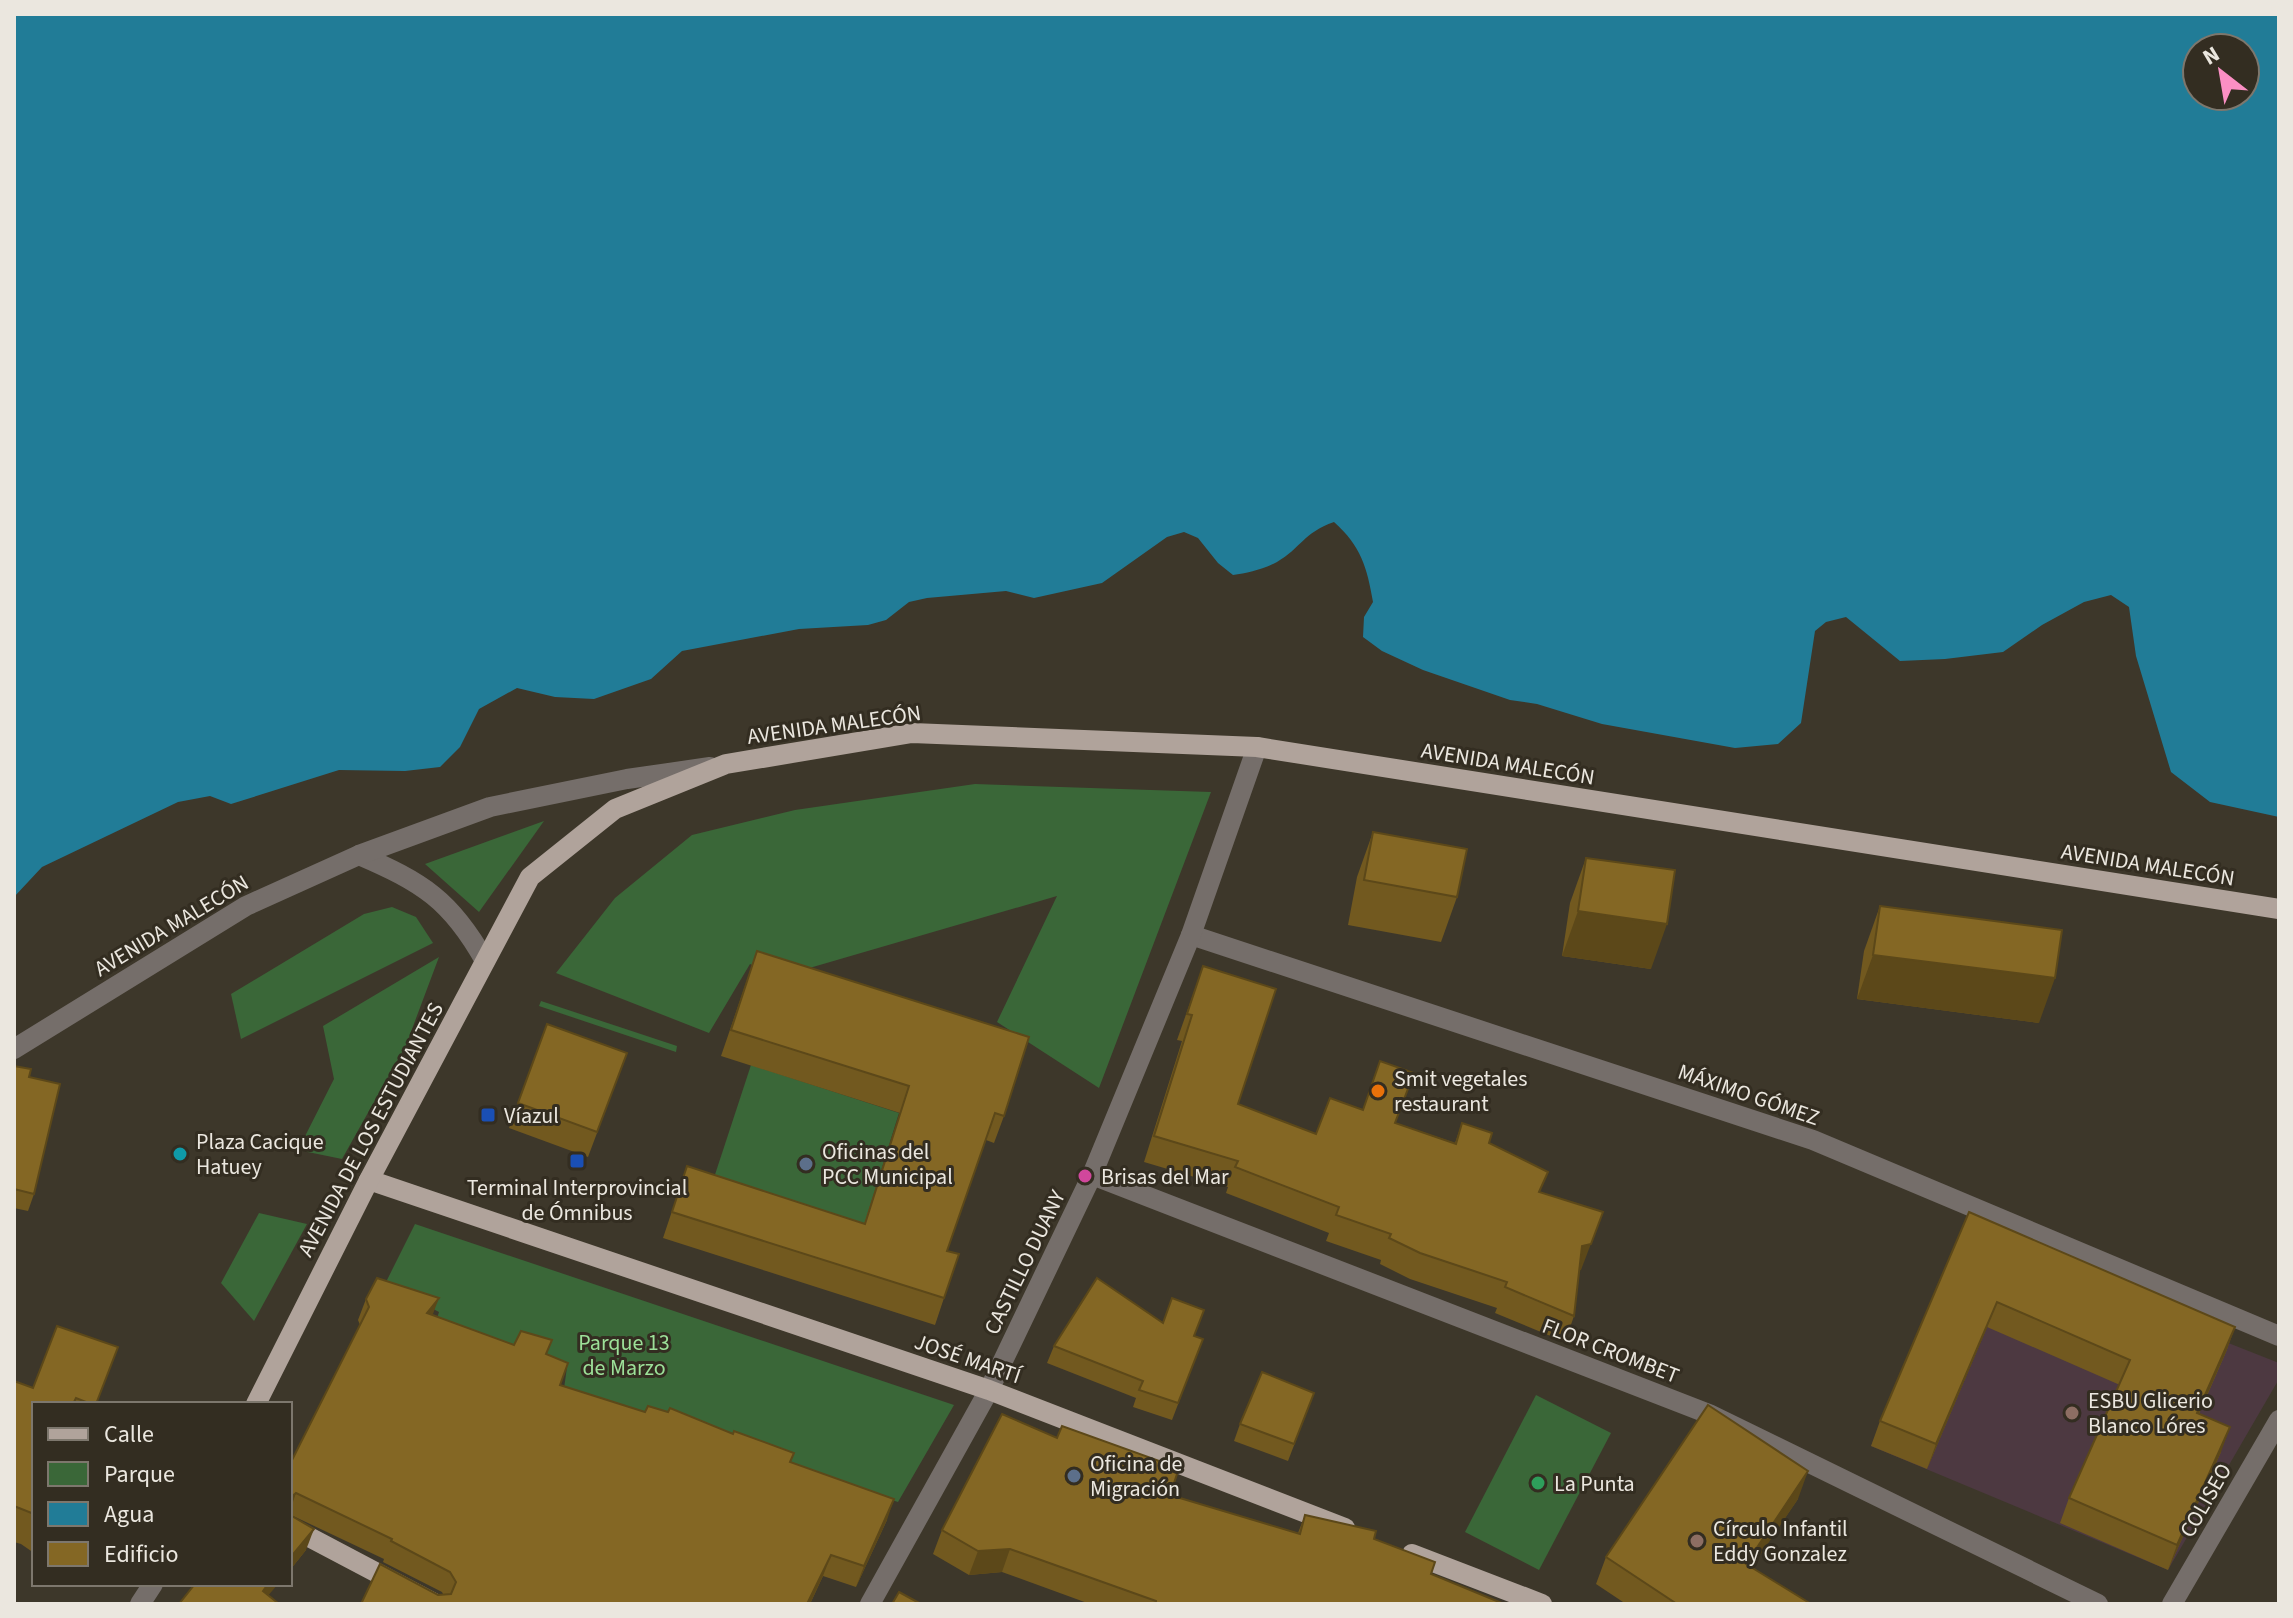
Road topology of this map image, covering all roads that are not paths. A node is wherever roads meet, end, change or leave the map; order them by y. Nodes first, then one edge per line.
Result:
1 (1257, 747) junction
2 (726, 764) junction
3 (359, 855) junction
4 (530, 877) joint
5 (2279, 909) edge
6 (1191, 935) junction
7 (485, 961) junction
8 (14, 1049) edge
9 (1092, 1175) junction
10 (369, 1180) junction
11 (2279, 1336) edge
12 (989, 1390) junction
13 (257, 1402) edge
14 (2279, 1420) edge
15 (292, 1528) edge
16 (1367, 1537) edge
17 (1396, 1548) edge
18 (152, 1586) edge
19 (140, 1604) edge
20 (436, 1604) edge
21 (870, 1604) edge
22 (1542, 1604) edge
23 (2098, 1604) edge
24 (2172, 1604) edge

1 - 2 main road, AVENIDA MALECÓN
1 - 5 main road, AVENIDA MALECÓN
1 - 6 street, CASTILLO DUANY
2 - 3 street, AVENIDA MALECÓN
2 - 4 main road, AVENIDA MALECÓN
3 - 7 street
3 - 8 street, AVENIDA MALECÓN
4 - 7 main road, AVENIDA DE LOS ESTUDIANTES
6 - 9 street, CASTILLO DUANY
6 - 11 street, MÁXIMO GÓMEZ
7 - 10 main road, AVENIDA DE LOS ESTUDIANTES
9 - 12 street, CASTILLO DUANY
9 - 23 street, FLOR CROMBET
10 - 12 main road, JOSÉ MARTÍ
10 - 13 main road, AVENIDA DE LOS ESTUDIANTES
12 - 16 main road, JOSÉ MARTÍ
12 - 21 street, CASTILLO DUANY
14 - 24 street, COLISEO
15 - 20 main road
17 - 22 main road
18 - 19 street

